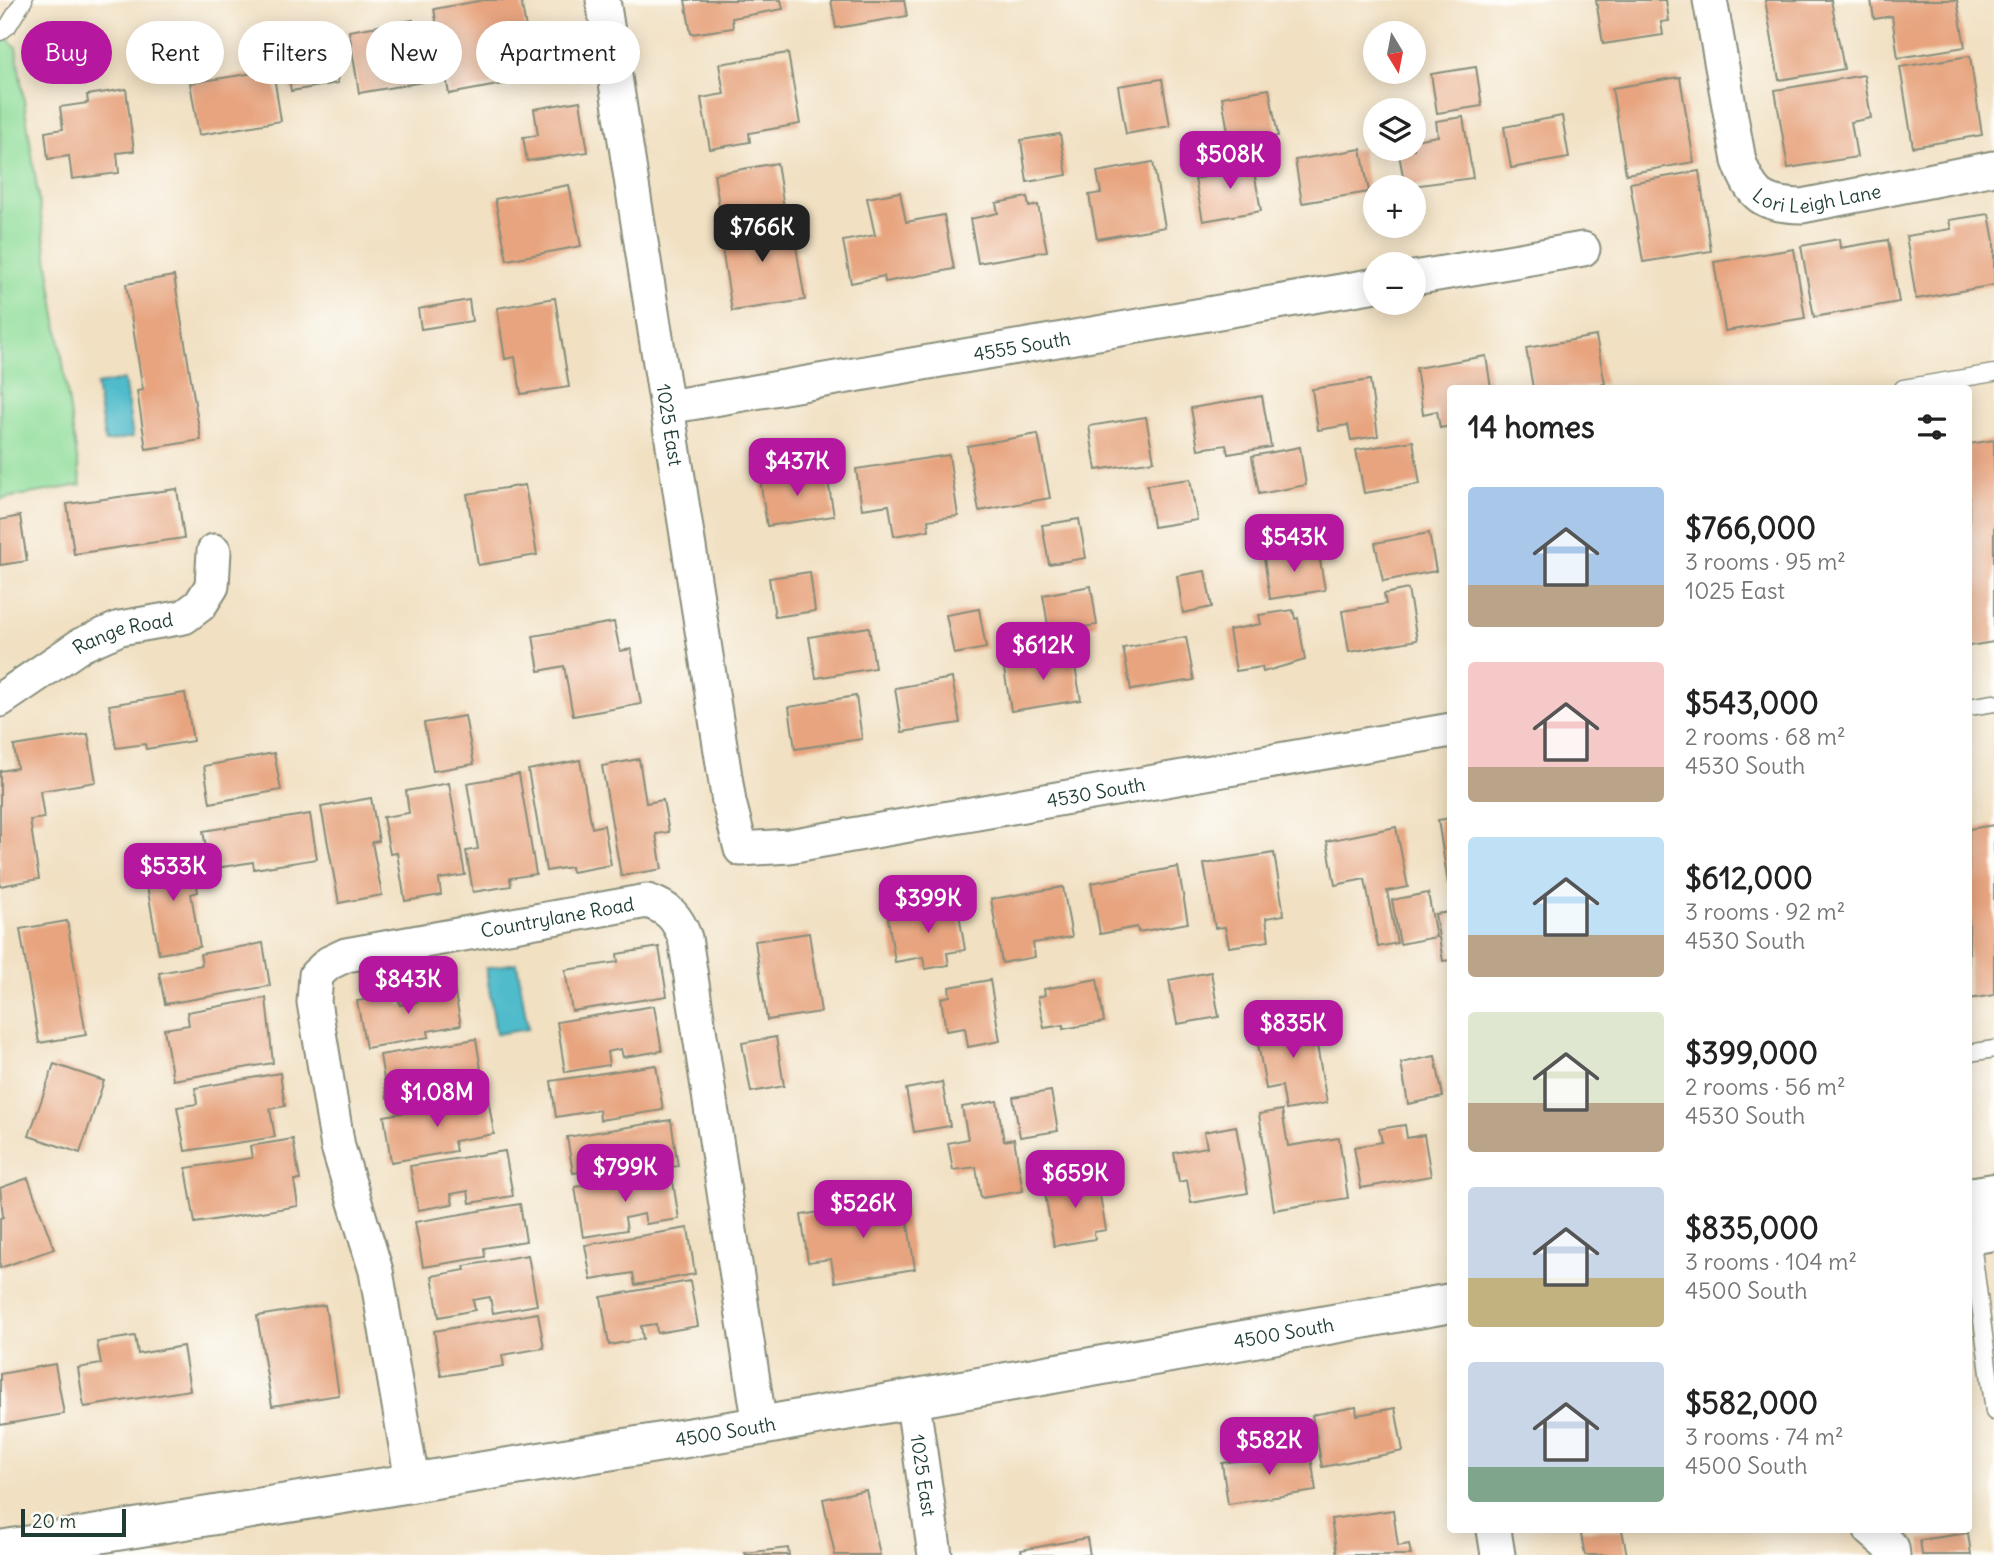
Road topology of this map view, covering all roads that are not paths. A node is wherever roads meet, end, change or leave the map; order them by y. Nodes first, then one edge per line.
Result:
1 (24, 0) edge
2 (603, 0) edge
3 (1710, 0) edge
4 (0, 32) edge
5 (1994, 168) edge
6 (1583, 249) dead end
7 (1426, 276) edge
8 (1363, 287) edge
9 (1994, 373) edge
10 (1921, 385) edge
11 (668, 407) junction
12 (214, 551) dead end
13 (0, 700) edge
14 (1994, 704) edge
15 (1972, 707) edge
16 (1447, 731) edge
17 (741, 849) joint
18 (1994, 1049) edge
19 (1972, 1053) edge
20 (1994, 1193) edge
21 (1972, 1197) edge
22 (1978, 1234) edge
23 (1447, 1304) edge
24 (912, 1397) junction
25 (1994, 1412) edge
26 (760, 1426) junction
27 (412, 1481) junction
28 (1494, 1533) edge
29 (1874, 1533) edge
30 (0, 1550) edge
31 (935, 1555) edge
32 (1498, 1555) edge
33 (1893, 1555) edge

1 - 4 lane
2 - 11 street, 1025 East
3 - 5 street, Lori Leigh Lane
6 - 7 street
8 - 11 street, 4555 South
9 - 10 lane
11 - 17 street, 1025 East
12 - 13 street, Range Road
14 - 15 lane
16 - 17 street, 4530 South
18 - 19 lane
20 - 21 main road
22 - 25 lane
23 - 24 main road, 4500 South
24 - 26 main road, 4500 South
24 - 31 street, 1025 East
26 - 27 main road, 4500 South
26 - 27 street, Countrylane Road
27 - 30 main road, 4500 South
28 - 32 street
29 - 33 street

